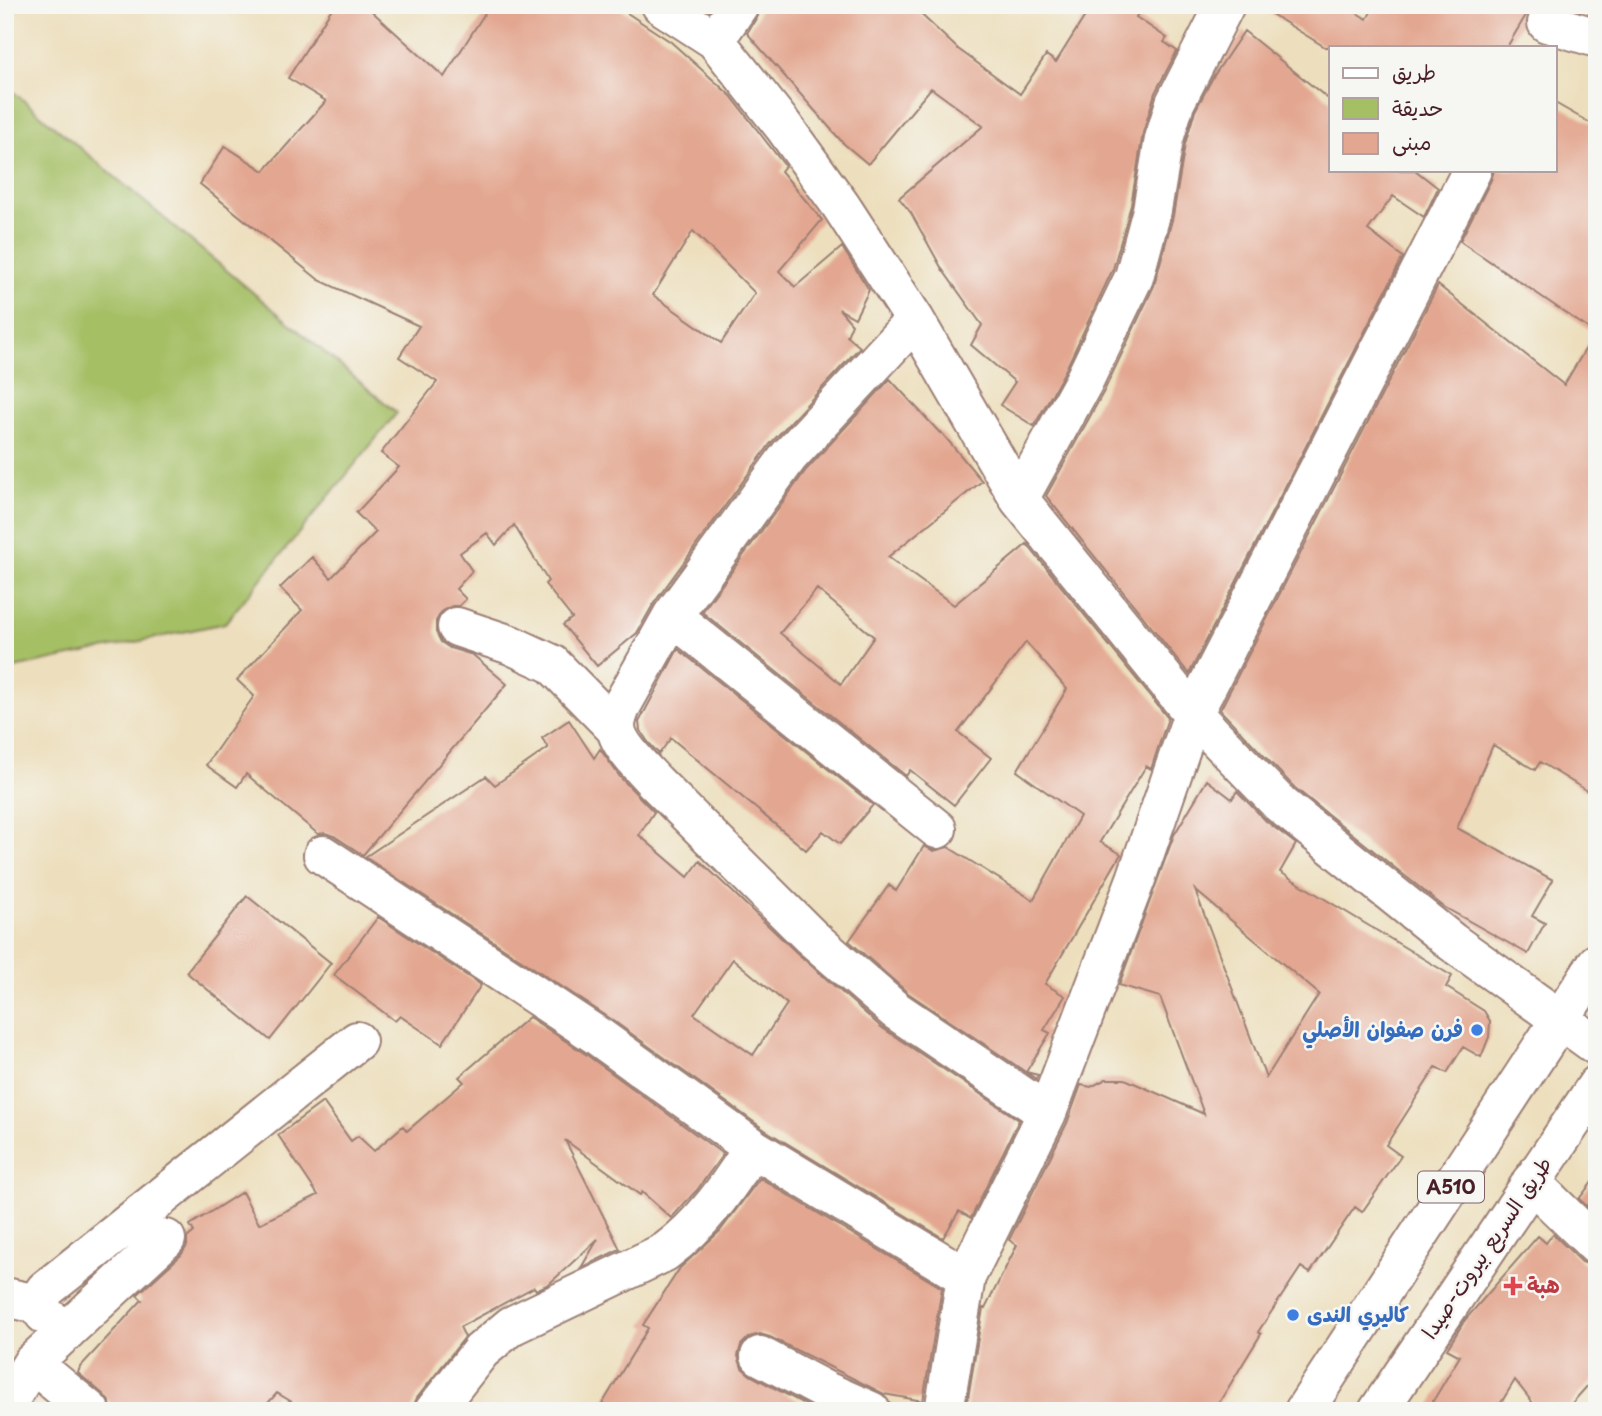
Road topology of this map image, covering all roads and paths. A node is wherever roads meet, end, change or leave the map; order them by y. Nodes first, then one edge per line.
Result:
1 (661, 5) edge
2 (739, 5) edge
3 (1225, 5) edge
4 (1544, 25) edge
5 (1597, 38) edge
6 (715, 40) junction
7 (1471, 172) edge
8 (915, 320) junction
9 (1019, 499) junction
10 (671, 616) junction
11 (457, 628) dead end
12 (1193, 714) junction
13 (616, 729) junction
14 (937, 829) dead end
15 (323, 855) dead end
16 (1597, 963) edge
17 (1559, 1021) junction
18 (357, 1041) dead end
19 (1597, 1046) edge
20 (1597, 1085) edge
21 (1047, 1112) junction
22 (754, 1148) junction
23 (1531, 1182) junction
24 (166, 1239) dead end
25 (1597, 1246) edge
26 (966, 1277) junction
27 (21, 1300) edge
28 (68, 1331) junction
29 (760, 1356) dead end
30 (32, 1363) junction
31 (5, 1408) edge
32 (90, 1411) edge
33 (434, 1411) edge
34 (871, 1411) edge
35 (944, 1411) edge
36 (1304, 1411) edge
37 (1378, 1411) edge

1 - 6 main road
2 - 6 main road
3 - 9 main road
4 - 5 main road
6 - 8 main road
7 - 12 main road
8 - 9 main road
8 - 10 main road
9 - 12 main road
10 - 13 main road
10 - 14 main road
11 - 13 main road
12 - 17 main road
12 - 21 main road
13 - 21 main road
15 - 22 main road
16 - 17 main road, A510
17 - 19 main road
17 - 36 main road, A510
18 - 27 main road
20 - 23 main road, طريق السريع بيروت-صيدا / A510
21 - 26 main road
22 - 26 main road
22 - 33 main road
23 - 25 main road
23 - 37 main road, طريق السريع بيروت-صيدا / A510
24 - 28 main road
26 - 35 main road
27 - 28 main road
28 - 30 main road
29 - 34 main road
30 - 31 main road
30 - 32 main road

